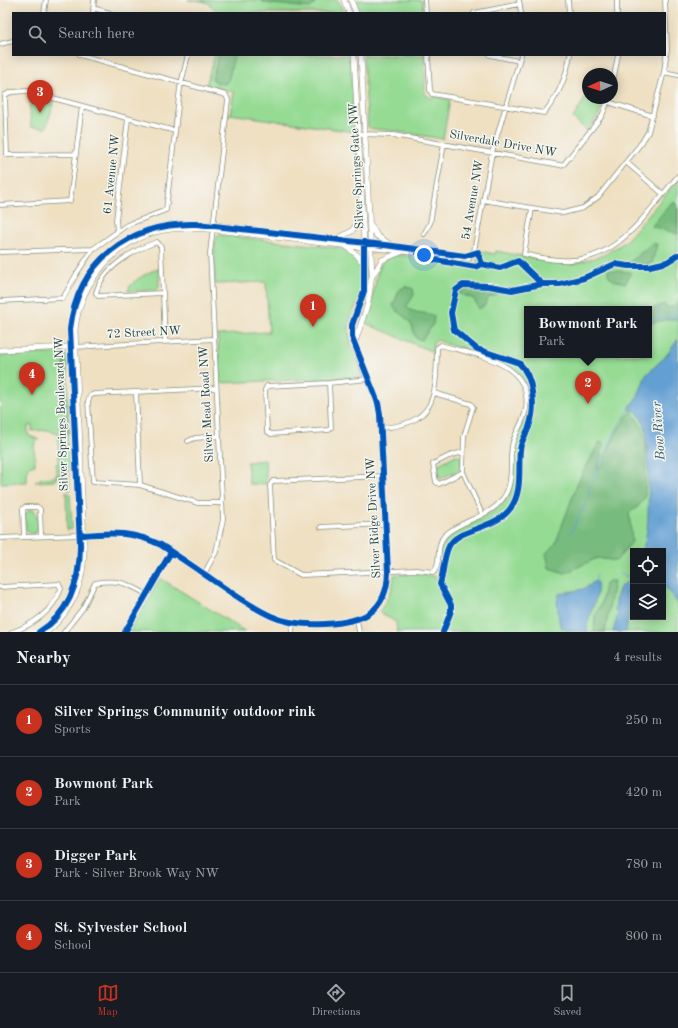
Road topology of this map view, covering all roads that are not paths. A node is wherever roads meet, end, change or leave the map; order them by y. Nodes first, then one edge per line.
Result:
1 (46, 0) edge
2 (94, 0) edge
3 (344, 0) edge
4 (351, 0) edge
5 (425, 0) edge
6 (568, 0) edge
7 (617, 0) edge
8 (665, 0) edge
9 (520, 2) edge
10 (93, 11) edge
11 (44, 12) edge
12 (349, 12) edge
13 (356, 12) edge
14 (426, 12) edge
15 (478, 12) edge
16 (521, 12) edge
17 (569, 12) edge
18 (618, 12) edge
19 (665, 12) edge
20 (666, 24) edge
21 (12, 41) edge
22 (0, 44) edge
23 (87, 56) edge
24 (188, 56) edge
25 (354, 56) edge
26 (361, 56) edge
27 (428, 56) edge
28 (495, 56) edge
29 (521, 56) edge
30 (570, 56) edge
31 (618, 56) edge
32 (519, 61) junction
33 (616, 68) edge
34 (664, 72) junction
35 (678, 75) edge
36 (181, 83) junction
37 (618, 103) edge
38 (607, 104) edge
39 (82, 106) junction
40 (506, 106) junction
41 (653, 116) junction
42 (128, 118) junction
43 (174, 131) junction
44 (359, 134) junction
45 (366, 134) junction
46 (444, 144) junction
47 (492, 153) junction
48 (75, 154) junction
49 (626, 162) junction
50 (678, 176) edge
51 (663, 194) junction
52 (483, 200) junction
53 (0, 205) edge
54 (532, 209) junction
55 (363, 214) junction
56 (370, 224) junction
57 (212, 228) junction
58 (117, 231) junction
59 (424, 234) dead end
60 (336, 239) junction
61 (364, 245) junction
62 (345, 246) junction
63 (371, 246) junction
64 (393, 246) junction
65 (93, 249) junction
66 (0, 252) edge
67 (401, 252) junction
68 (471, 256) junction
69 (365, 267) junction
70 (372, 276) junction
71 (163, 293) junction
72 (0, 301) edge
73 (214, 339) junction
74 (165, 341) junction
75 (355, 342) junction
76 (72, 347) junction
77 (0, 350) edge
78 (368, 379) junction
79 (329, 383) junction
80 (216, 388) junction
81 (136, 392) junction
82 (434, 394) junction
83 (380, 428) junction
84 (219, 436) junction
85 (188, 441) dead end
86 (463, 452) junction
87 (463, 472) junction
88 (383, 476) junction
89 (140, 485) junction
90 (222, 503) junction
91 (482, 514) junction
92 (385, 524) junction
93 (321, 527) dead end
94 (81, 535) junction
95 (41, 536) junction
96 (24, 537) junction
97 (0, 538) edge
98 (171, 552) junction
99 (388, 572) junction
100 (204, 574) junction
101 (0, 587) edge
102 (146, 594) junction
103 (357, 620) junction
104 (294, 623) junction
105 (12, 632) edge
106 (39, 632) edge
107 (47, 632) edge
108 (64, 632) edge
109 (125, 632) edge
110 (292, 632) edge
111 (359, 632) edge

1 - 11 street
2 - 10 street
3 - 12 street
4 - 13 street
5 - 14 street
6 - 17 street
7 - 18 street
8 - 19 street
9 - 15 street
9 - 16 street
20 - 34 street
21 - 22 street
23 - 36 street
24 - 36 street
25 - 44 street, Silver Springs Gate NW
26 - 45 street, Silver Springs Gate NW
27 - 40 street
28 - 32 street
29 - 32 street, 54 Avenue NW
30 - 40 street
31 - 33 street
32 - 40 street, 54 Avenue NW
34 - 35 street
34 - 41 street
36 - 43 street
36 - 57 street, Silver Mead Road NW
37 - 41 street
38 - 47 street, Silverdale Drive NW
39 - 42 street
39 - 48 street
39 - 48 street
40 - 47 street, 54 Avenue NW
41 - 49 street
42 - 43 street
42 - 58 street, 61 Avenue NW
43 - 58 street
44 - 45 street, Silverdale Drive NW
44 - 55 street, Silver Springs Gate NW
45 - 46 street, Silverdale Drive NW
45 - 56 street, Silver Springs Gate NW
46 - 47 street, Silverdale Drive NW
46 - 59 street
47 - 52 street, 54 Avenue NW
48 - 53 street
49 - 51 street
49 - 54 street
50 - 51 street
51 - 54 street
52 - 54 street
52 - 68 street, 54 Avenue NW
55 - 60 street
55 - 61 street, Silver Springs Gate NW
56 - 63 street, Silver Springs Gate NW
56 - 64 street
57 - 60 street, Silver Springs Boulevard NW
57 - 62 street, Silver Springs Boulevard NW
57 - 73 street, Silver Mead Road NW
57 - 76 street, Silver Springs Boulevard NW
58 - 65 street
60 - 61 street, Silver Springs Boulevard NW
61 - 62 street, Silver Springs Boulevard NW
61 - 63 street, Silver Springs Boulevard NW
61 - 69 street, Silver Springs Gate NW
62 - 69 street
63 - 64 street, Silver Springs Boulevard NW
63 - 67 street, Silver Springs Boulevard NW
63 - 70 street, Silver Springs Gate NW
64 - 68 street, Silver Springs Boulevard NW
65 - 66 street
65 - 72 street
67 - 68 street, Silver Springs Boulevard NW
67 - 70 street
69 - 75 street, Silver Springs Gate NW
70 - 75 street, Silver Springs Gate NW
71 - 71 street
71 - 74 street
73 - 74 street, 72 Street NW
73 - 80 street, Silver Mead Road NW
74 - 76 street, 72 Street NW
75 - 78 street, Silver Ridge Drive NW
76 - 77 street
76 - 94 street, Silver Springs Boulevard NW
78 - 79 street
78 - 83 street, Silver Ridge Drive NW
79 - 79 street
80 - 81 street
80 - 84 street, Silver Mead Road NW
81 - 89 street
81 - 89 street
82 - 83 street
82 - 86 street
82 - 91 street
83 - 88 street, Silver Ridge Drive NW
84 - 85 street
84 - 90 street, Silver Mead Road NW
86 - 87 street
86 - 87 street
87 - 91 street
88 - 92 street, Silver Ridge Drive NW
88 - 99 street
89 - 90 street
90 - 100 street, Silver Mead Road NW
91 - 99 street
92 - 93 street
92 - 99 street, Silver Ridge Drive NW
94 - 95 street, Silver Ridge Drive NW
94 - 98 street, Silver Ridge Drive NW
94 - 106 street, Silver Springs Boulevard NW
94 - 107 street, Silver Springs Boulevard NW
95 - 96 street, Silver Ridge Drive NW
95 - 96 street
96 - 97 street, Silver Ridge Drive NW
98 - 100 street, Silver Ridge Drive NW
98 - 102 street
99 - 103 street, Silver Ridge Drive NW
100 - 104 street, Silver Ridge Drive NW
101 - 105 street
102 - 108 street
102 - 109 street
103 - 104 street, Silver Ridge Drive NW
103 - 111 street
104 - 110 street

